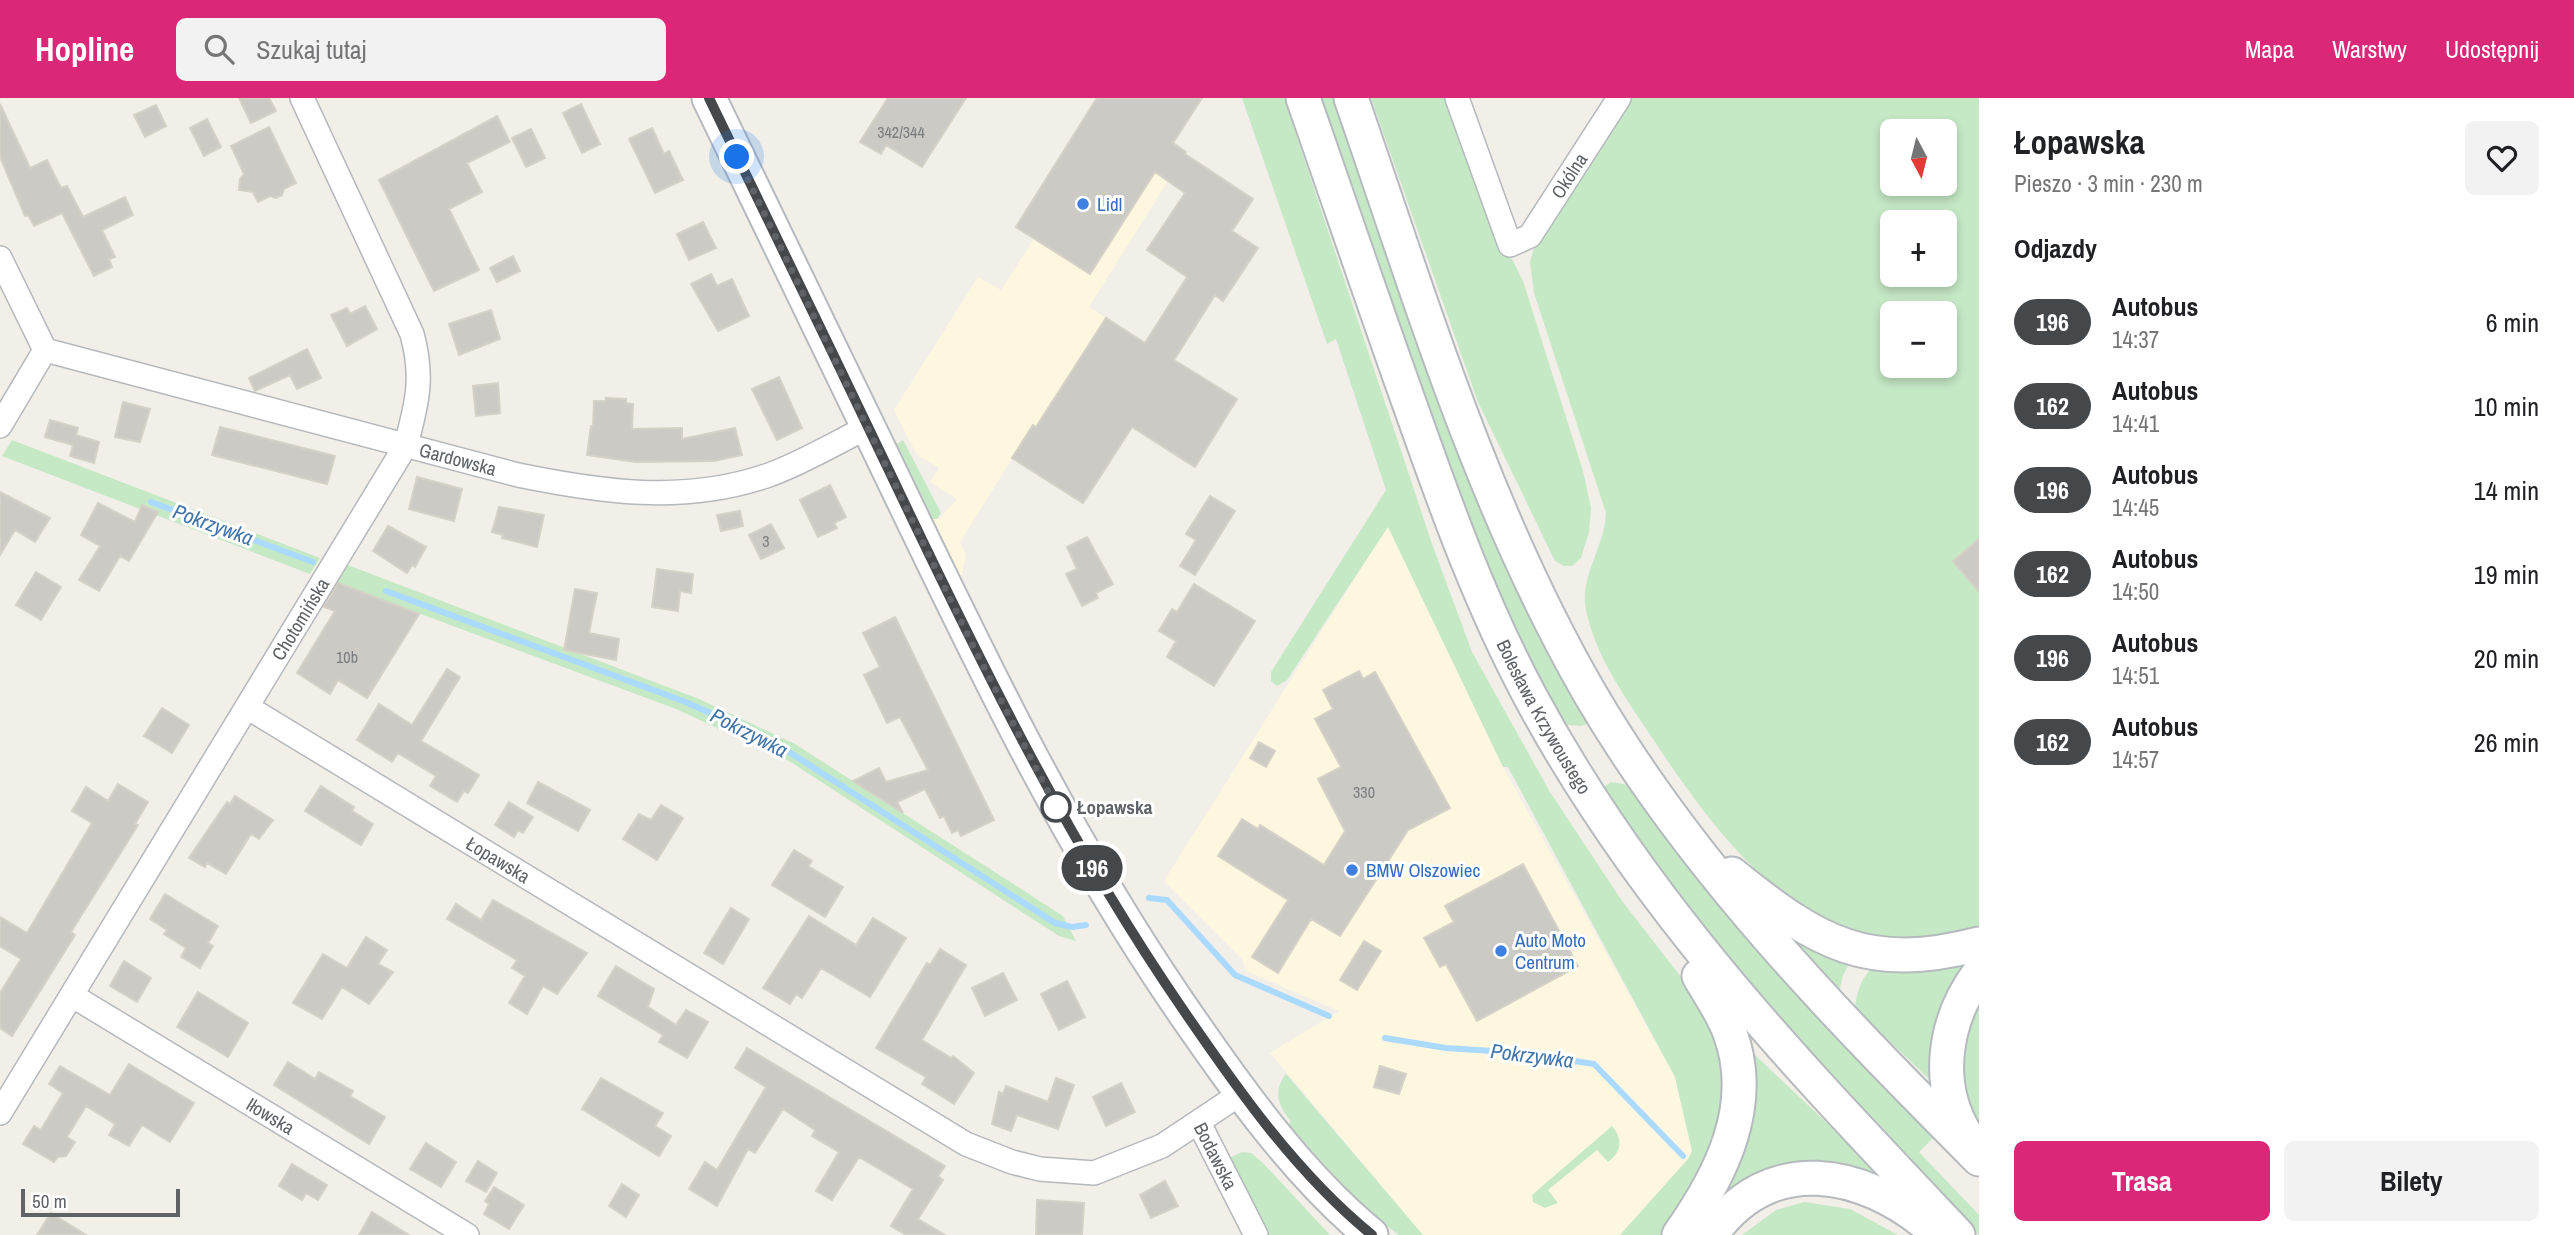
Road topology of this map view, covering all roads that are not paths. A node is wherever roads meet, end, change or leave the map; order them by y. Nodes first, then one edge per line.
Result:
1 (302, 98) edge
2 (709, 98) edge
3 (1303, 98) edge
4 (1351, 98) edge
5 (1457, 98) edge
6 (1619, 98) edge
7 (0, 258) edge
8 (45, 350) junction
9 (0, 426) edge
10 (868, 427) junction
11 (406, 445) junction
12 (247, 706) junction
13 (1681, 828) junction
14 (1646, 883) junction
15 (1979, 944) edge
16 (1979, 973) edge
17 (73, 996) junction
18 (1243, 1092) junction
19 (0, 1113) edge
20 (1199, 1123) junction
21 (1979, 1156) edge
22 (467, 1235) edge
23 (1256, 1235) edge
24 (1371, 1235) edge
25 (1679, 1235) edge
26 (1711, 1235) edge
27 (1940, 1235) edge
28 (1958, 1235) edge

1 - 11 street, Chotomińska
2 - 10 main road
3 - 14 main road, Bolesława Krzywoustego
4 - 13 main road
5 - 6 street, Okólna
7 - 8 street
8 - 9 street
8 - 11 street, Gardowska
10 - 11 street, Gardowska
10 - 18 main road
11 - 12 street, Chotomińska
12 - 17 street, Chotomińska
12 - 20 street, Łopawska
13 - 15 main road
13 - 21 main road
14 - 25 main road
14 - 28 main road, Bolesława Krzywoustego
16 - 21 main road
17 - 19 street, Chotomińska
17 - 22 street, Iłowska
18 - 20 street, Bodawska
18 - 24 main road
20 - 23 street, Bodawska
26 - 27 main road

